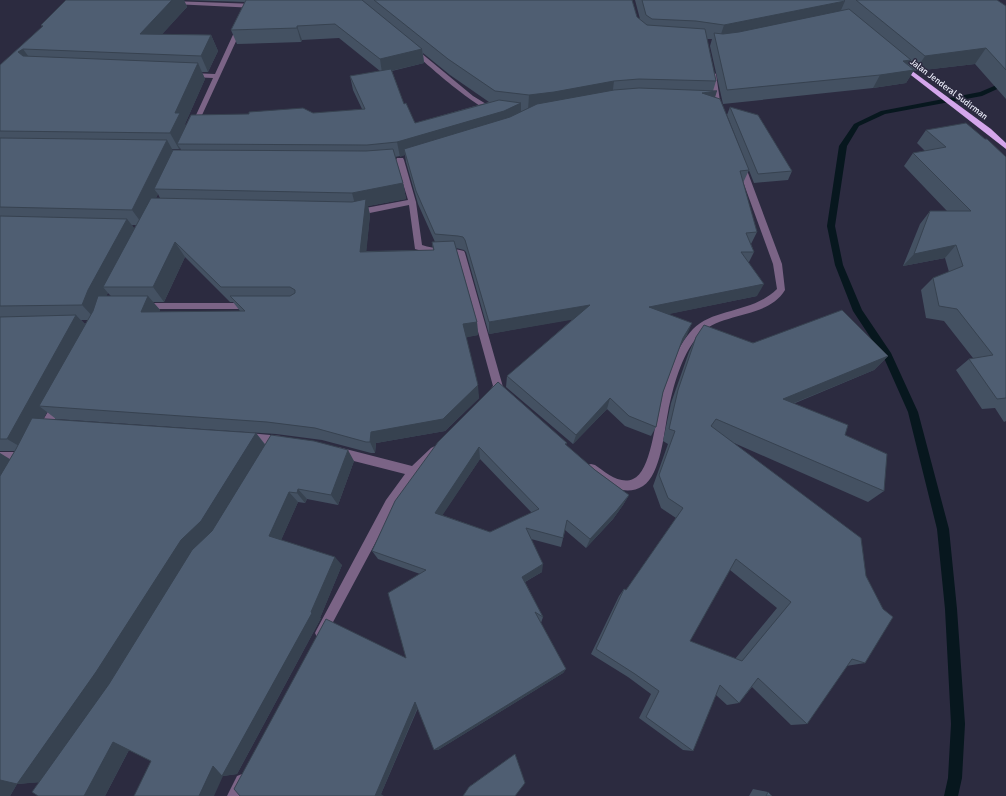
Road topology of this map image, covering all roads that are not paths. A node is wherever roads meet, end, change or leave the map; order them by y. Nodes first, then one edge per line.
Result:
1 (170, 2) edge
2 (226, 2) edge
3 (264, 6) edge
4 (246, 13) junction
5 (406, 44) edge
6 (897, 62) edge
7 (710, 65) edge
8 (186, 74) edge
9 (218, 76) junction
10 (501, 112) edge
11 (722, 115) edge
12 (191, 132) edge
13 (1006, 147) edge
14 (737, 156) edge
15 (400, 160) dead end
16 (412, 202) junction
17 (348, 213) edge
18 (130, 306) edge
19 (257, 306) edge
20 (63, 394) edge
21 (483, 403) edge
22 (46, 424) junction
23 (62, 425) edge
24 (39, 437) edge
25 (237, 437) edge
26 (276, 440) junction
27 (292, 442) edge
28 (441, 445) edge
29 (329, 449) edge
30 (268, 454) edge
31 (0, 457) edge
32 (30, 457) edge
33 (585, 464) edge
34 (414, 471) junction
35 (316, 643) edge
36 (249, 768) edge
37 (234, 796) edge

1 - 2 street
2 - 4 street
3 - 4 street
4 - 9 street
5 - 10 street
6 - 13 highway, Jalan Jenderal Sudirman
7 - 11 street
8 - 9 street
9 - 12 street
14 - 33 street
15 - 16 street
16 - 17 street
16 - 21 street
18 - 19 street
20 - 22 street
22 - 23 street
22 - 24 street
25 - 26 street
26 - 27 street
26 - 30 street
28 - 34 street
29 - 34 street
31 - 32 street
34 - 35 street
36 - 37 street

